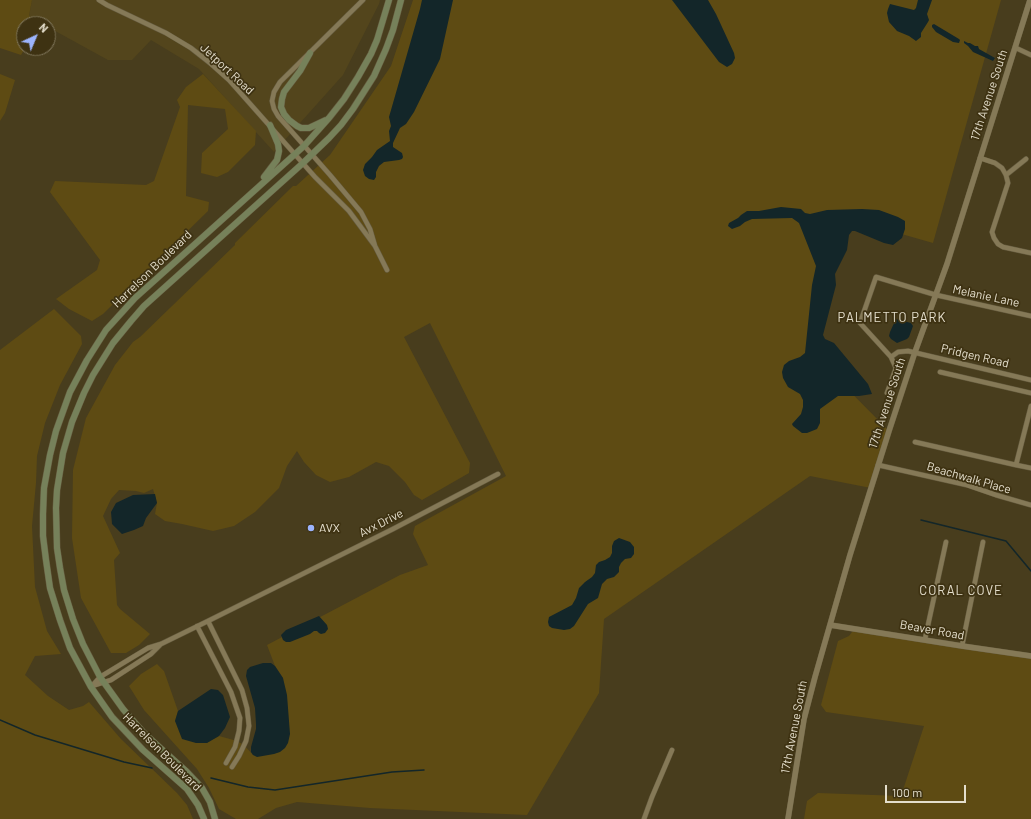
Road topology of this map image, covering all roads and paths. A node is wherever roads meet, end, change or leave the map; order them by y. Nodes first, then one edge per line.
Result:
1 (99, 0) edge
2 (363, 0) edge
3 (389, 0) edge
4 (402, 0) edge
5 (1030, 0) edge
6 (1016, 48) junction
7 (310, 53) junction
8 (1030, 54) edge
9 (329, 118) junction
10 (270, 125) junction
11 (304, 146) junction
12 (295, 153) junction
13 (312, 155) junction
14 (980, 158) junction
15 (1026, 159) dead end
16 (303, 163) junction
17 (1006, 175) junction
18 (256, 188) junction
19 (375, 246) junction
20 (1031, 253) edge
21 (387, 270) dead end
22 (936, 295) junction
23 (1031, 316) edge
24 (915, 352) junction
25 (890, 357) junction
26 (940, 372) dead end
27 (1031, 380) edge
28 (887, 393) dead end
29 (1031, 393) edge
30 (1031, 406) edge
31 (915, 442) dead end
32 (878, 465) junction
33 (1016, 465) junction
34 (1031, 468) edge
35 (498, 474) dead end
36 (1031, 505) edge
37 (946, 542) dead end
38 (983, 542) dead end
39 (208, 621) junction
40 (830, 625) junction
41 (197, 626) junction
42 (925, 640) junction
43 (161, 644) junction
44 (962, 646) junction
45 (1031, 656) edge
46 (100, 677) junction
47 (104, 683) junction
48 (239, 686) junction
49 (91, 687) junction
50 (230, 690) junction
51 (672, 750) dead end
52 (226, 763) dead end
53 (232, 767) dead end
54 (204, 819) edge
55 (215, 819) edge
56 (644, 819) edge
57 (788, 819) edge

1 - 10 street, Jetport Road
2 - 7 street, Jetport Road
3 - 9 main road, Harrelson Boulevard
4 - 13 main road, Harrelson Boulevard
5 - 6 street, 17th Avenue South
6 - 8 street
6 - 14 street, 17th Avenue South
7 - 9 main road
7 - 11 street, Jetport Road
9 - 11 main road, Harrelson Boulevard
10 - 12 street, Jetport Road
10 - 18 main road
11 - 12 main road, Harrelson Boulevard
11 - 13 street, Jetport Road
12 - 16 street, Jetport Road
12 - 18 main road, Harrelson Boulevard
13 - 16 main road, Harrelson Boulevard
13 - 19 street, Jetport Road
14 - 17 street
14 - 22 street, 17th Avenue South
15 - 17 street
16 - 19 street, Jetport Road
16 - 46 main road, Harrelson Boulevard
17 - 20 street
18 - 49 main road, Harrelson Boulevard
19 - 21 street
22 - 23 street, Melanie Lane
22 - 24 street, 17th Avenue South
22 - 25 street, Melanie Lane
24 - 25 street, Pridgen Road
24 - 27 street, Pridgen Road
24 - 32 street, 17th Avenue South
25 - 28 street
26 - 29 street
30 - 33 street
31 - 33 street
32 - 36 street, Beachwalk Place
32 - 40 street, 17th Avenue South
33 - 34 street
35 - 39 street, Avx Drive
37 - 42 street
38 - 44 street
39 - 41 street, Avx Drive
39 - 48 street
40 - 42 street, Beaver Road
40 - 57 street, 17th Avenue South
41 - 43 street, Avx Drive
41 - 50 street
42 - 44 street, Beaver Road
43 - 46 street, Avx Drive
43 - 47 street
44 - 45 street, Beaver Road
46 - 47 main road, Harrelson Boulevard
46 - 49 street, Avx Drive
47 - 49 street
47 - 55 main road, Harrelson Boulevard
48 - 50 street
48 - 53 street
49 - 54 main road, Harrelson Boulevard
50 - 52 street
51 - 56 street

